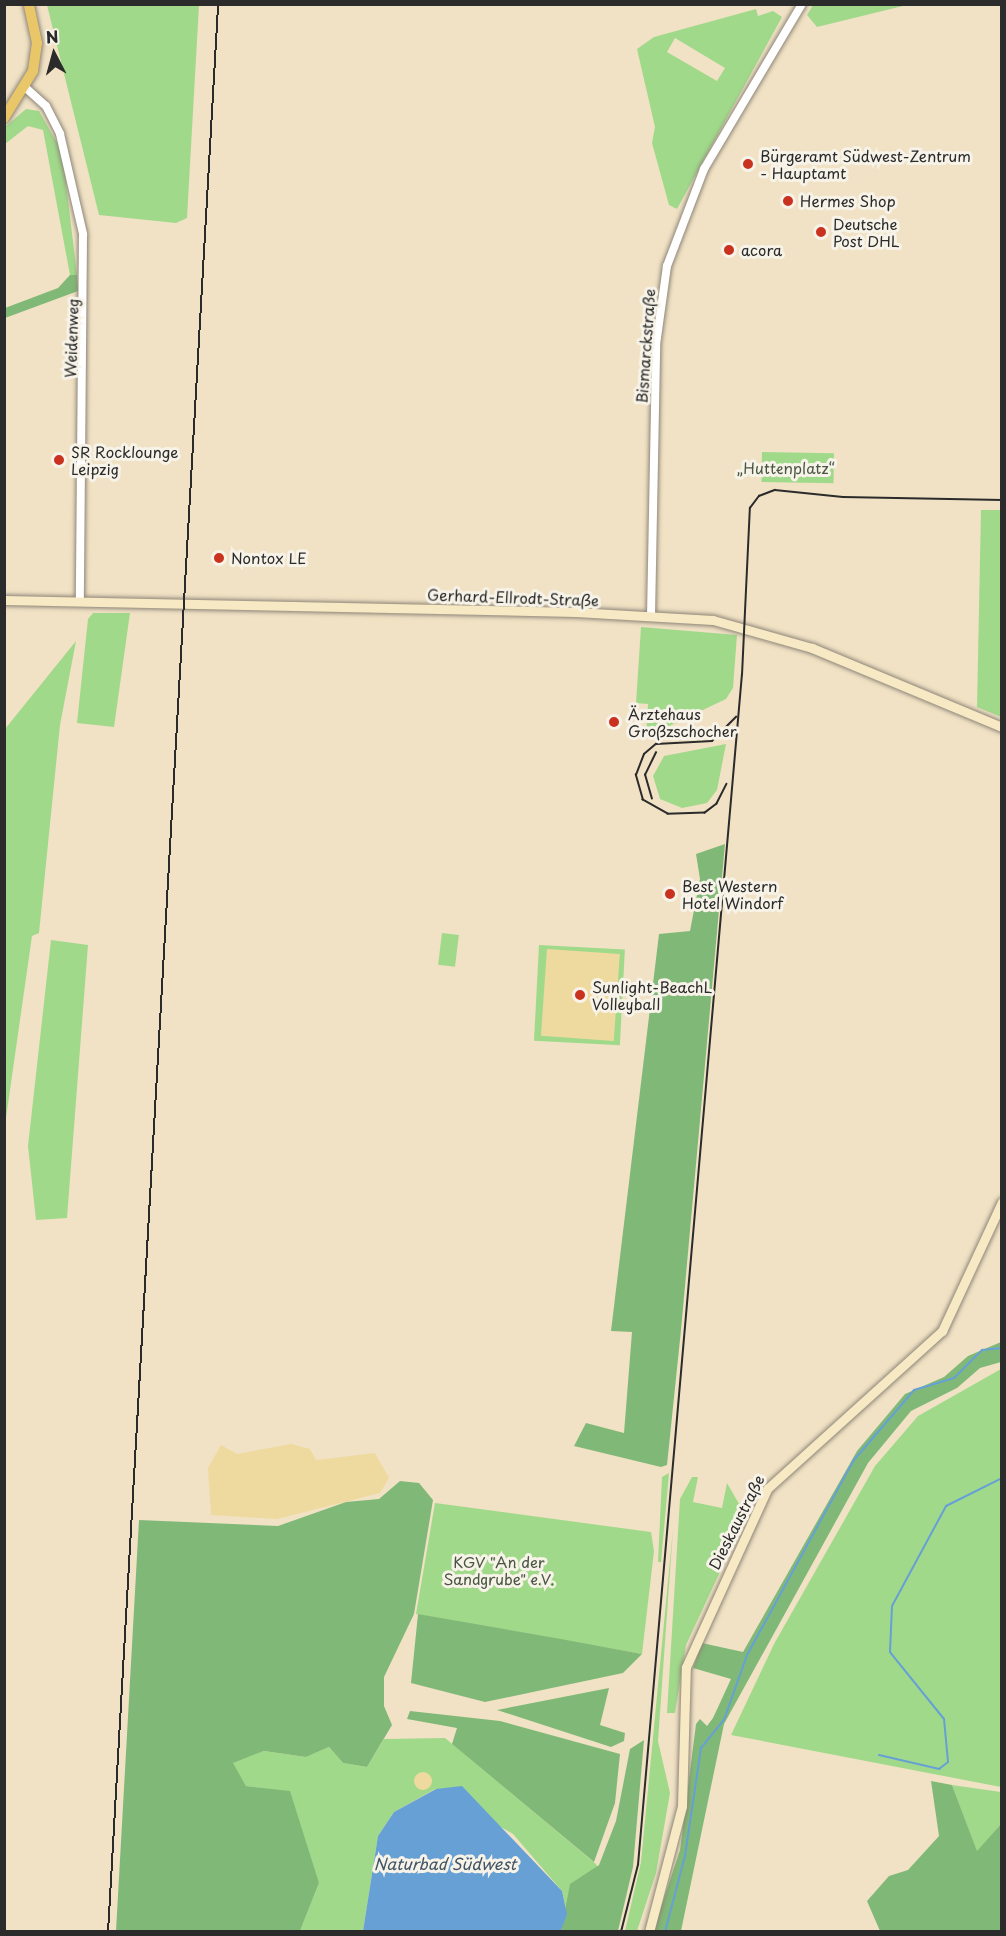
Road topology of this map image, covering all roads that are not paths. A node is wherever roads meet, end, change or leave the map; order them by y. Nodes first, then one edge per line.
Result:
1 (29, 4) edge
2 (802, 4) edge
3 (27, 89) junction
4 (4, 118) edge
5 (4, 600) edge
6 (80, 602) junction
7 (651, 616) junction
8 (1002, 727) edge
9 (1002, 1202) edge
10 (649, 1932) edge

1 - 3 main road
2 - 7 street, Bismarckstraße
3 - 4 main road
3 - 6 street, Weidenweg
5 - 6 main road, Gerhard-Ellrodt-Straße
6 - 7 main road, Gerhard-Ellrodt-Straße
7 - 8 main road, Gerhard-Ellrodt-Straße
9 - 10 main road, Dieskaustraße

